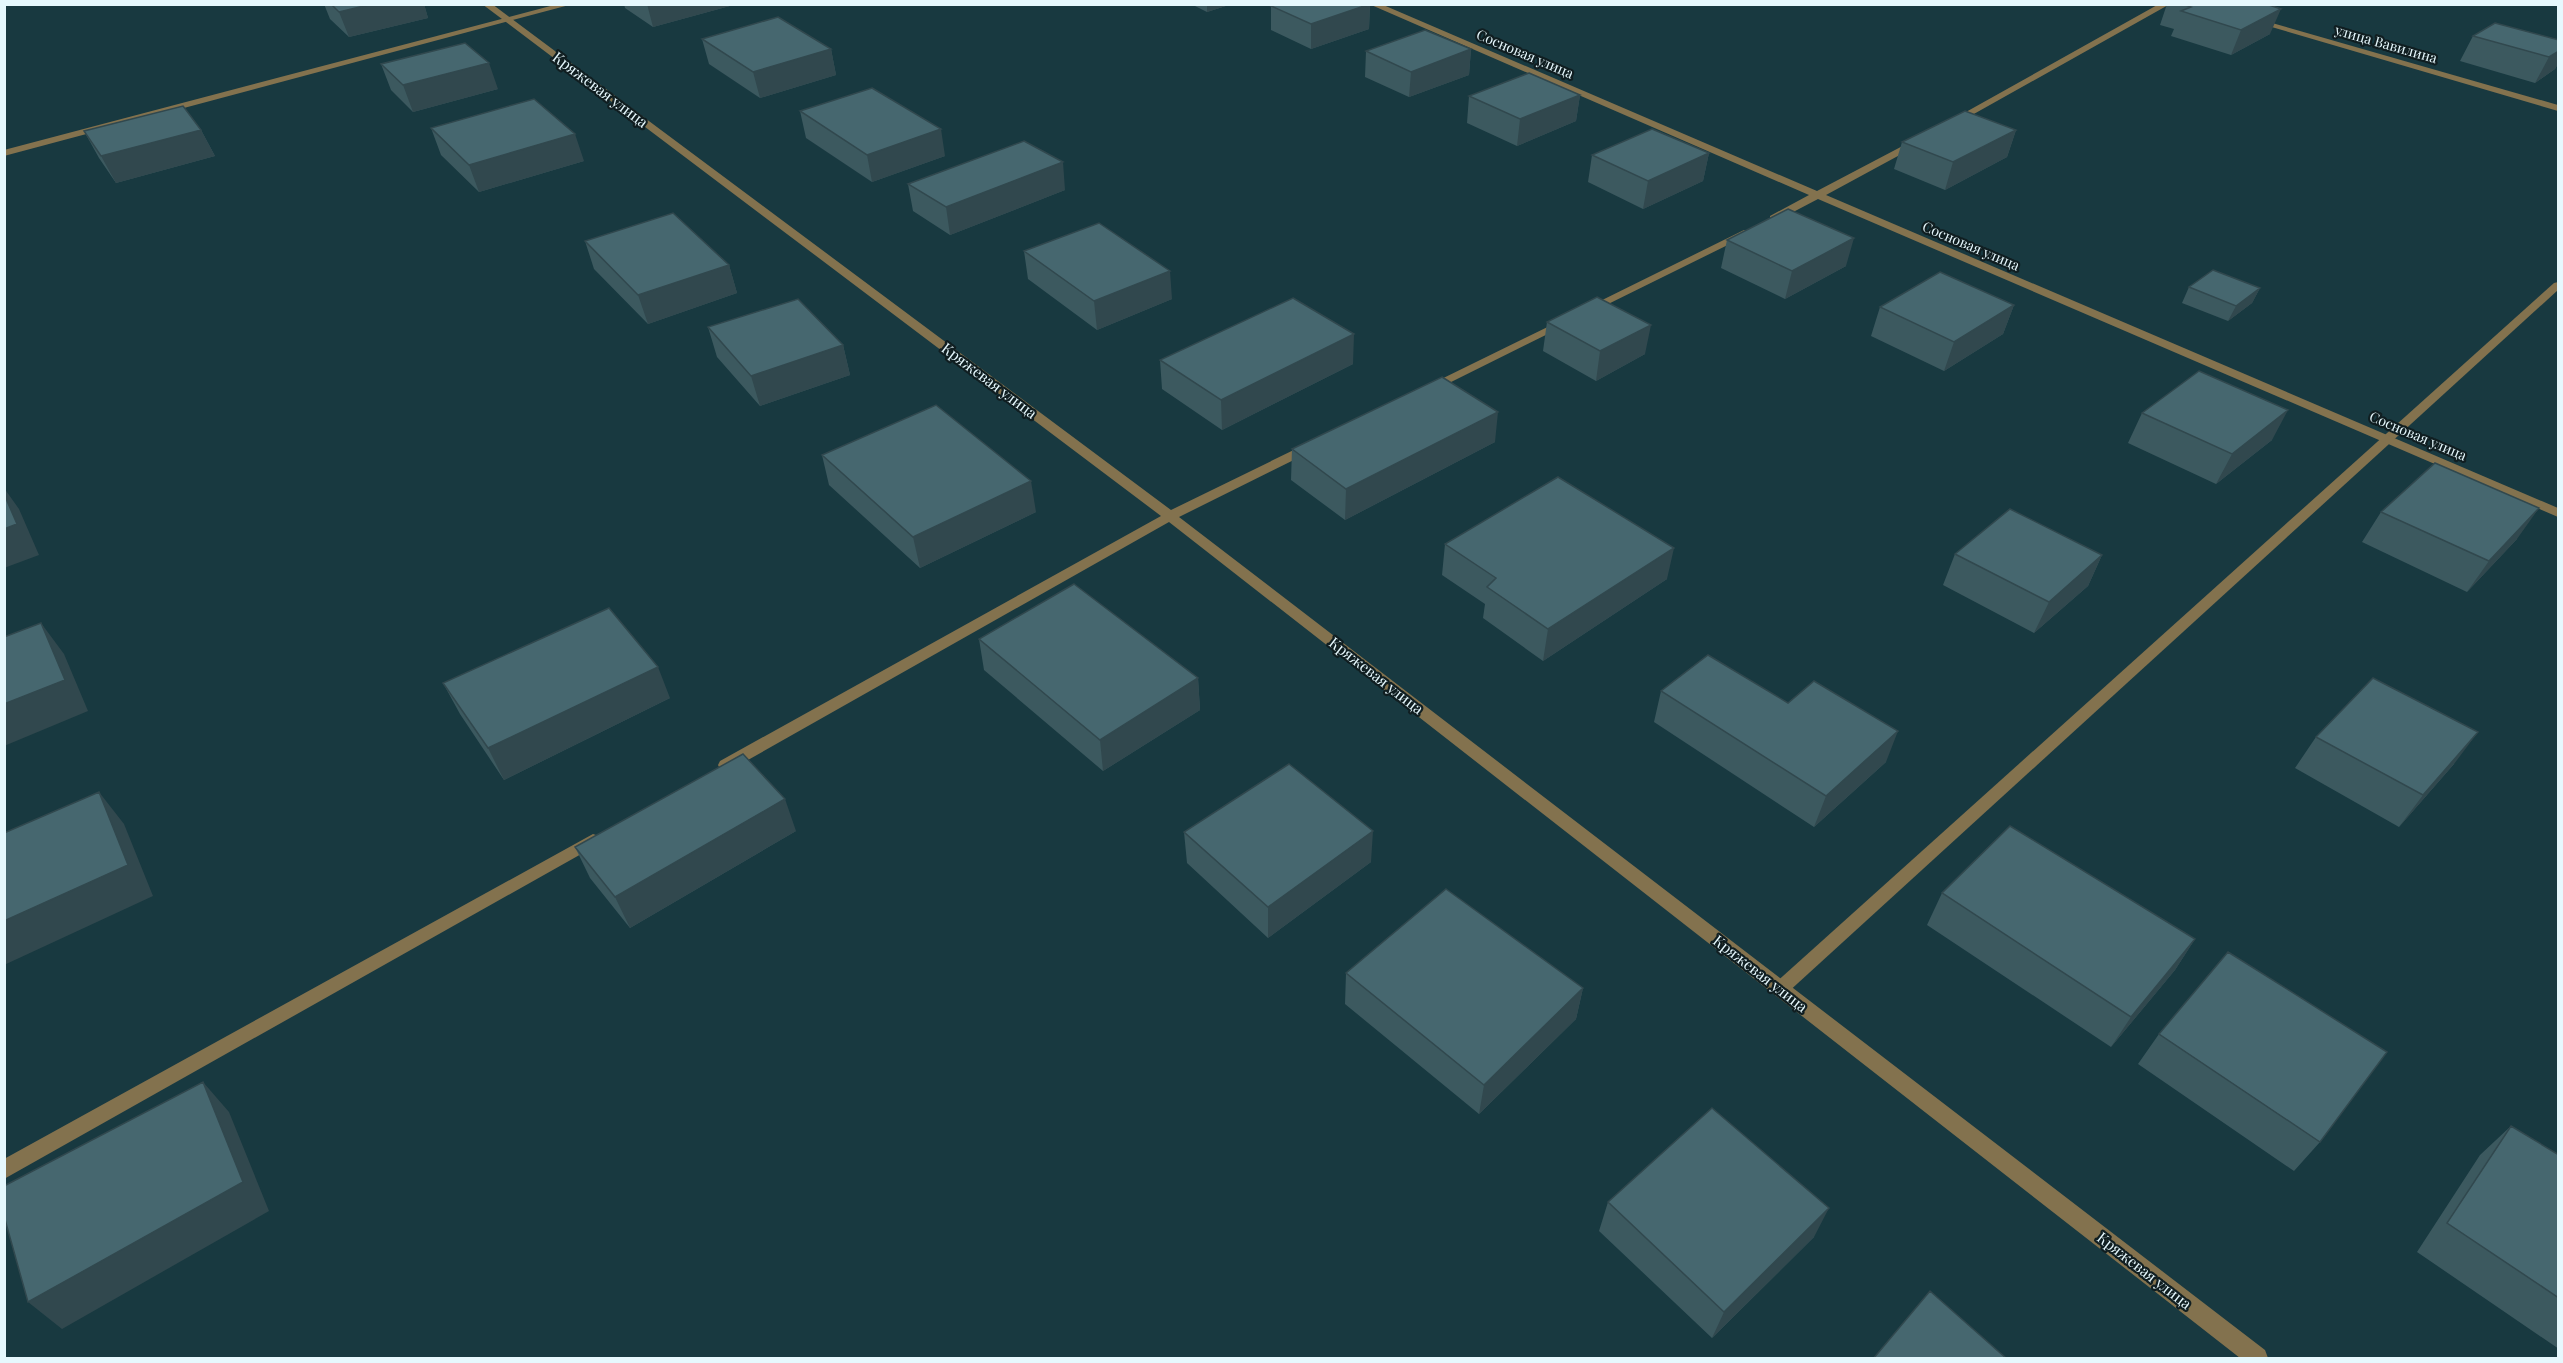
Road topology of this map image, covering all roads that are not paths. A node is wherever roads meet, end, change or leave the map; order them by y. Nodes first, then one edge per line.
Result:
1 (486, 4) edge
2 (569, 4) edge
3 (1373, 4) edge
4 (2166, 4) edge
5 (2240, 15) edge
6 (506, 21) junction
7 (2559, 108) edge
8 (4, 153) edge
9 (1818, 196) junction
10 (2559, 285) edge
11 (1414, 395) edge
12 (2387, 439) junction
13 (1318, 443) edge
14 (2559, 513) edge
15 (1170, 516) junction
16 (712, 773) edge
17 (608, 831) edge
18 (1780, 989) junction
19 (4, 1170) edge
20 (2257, 1359) edge

1 - 6 street, Кряжевая улица
2 - 6 street
3 - 9 street, Сосновая улица
4 - 9 street
5 - 7 street, улица Вавилина
6 - 8 street
6 - 15 street, Кряжевая улица
9 - 11 street
9 - 12 street, Сосновая улица
10 - 12 street
12 - 14 street, Сосновая улица
12 - 18 street
13 - 15 street
15 - 16 street
15 - 18 street, Кряжевая улица
17 - 19 street
18 - 20 street, Кряжевая улица

